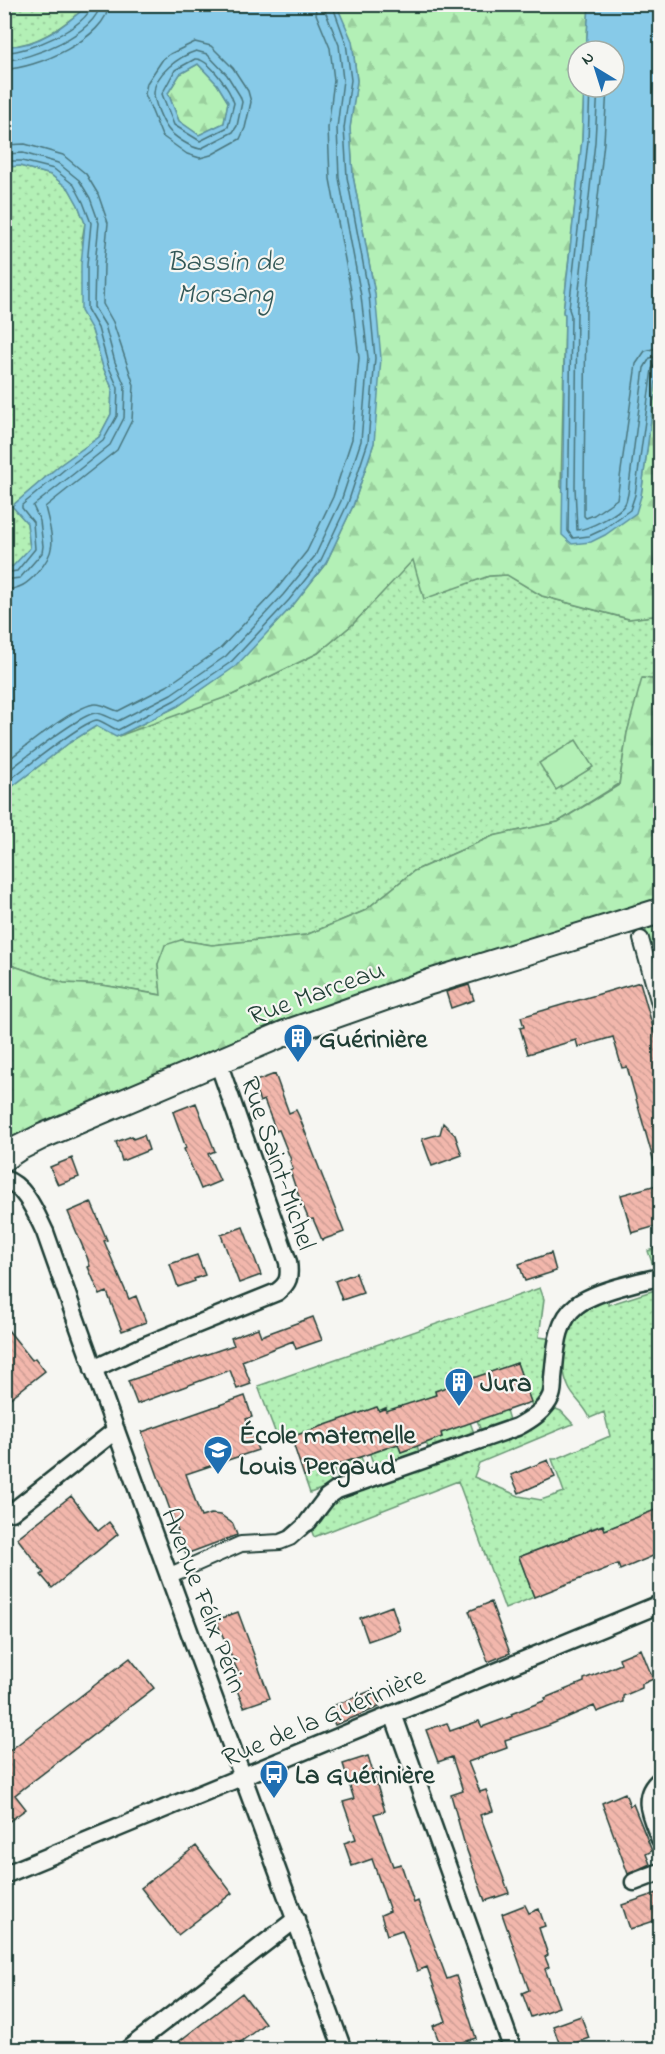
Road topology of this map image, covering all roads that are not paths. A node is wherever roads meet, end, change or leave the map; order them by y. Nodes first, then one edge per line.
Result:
1 (660, 911) edge
2 (641, 939) dead end
3 (660, 1006) edge
4 (218, 1062) junction
5 (4, 1158) edge
6 (4, 1179) edge
7 (660, 1277) edge
8 (93, 1369) junction
9 (116, 1430) junction
10 (7, 1511) edge
11 (308, 1522) joint
12 (168, 1576) junction
13 (660, 1604) edge
14 (393, 1714) junction
15 (244, 1776) junction
16 (660, 1780) edge
17 (660, 1839) edge
18 (660, 1872) edge
19 (4, 1875) edge
20 (634, 1882) dead end
21 (296, 1919) junction
22 (127, 2049) edge
23 (343, 2049) edge
24 (513, 2049) edge

1 - 4 main road, Rue Marceau
2 - 3 street
4 - 5 main road, Rue Marceau
4 - 8 street, Rue Saint-Michel
6 - 8 street, Avenue Félix Périn
7 - 11 street
8 - 9 street, Avenue Félix Périn
9 - 10 street
9 - 12 street, Avenue Félix Périn
11 - 12 street
12 - 15 street, Avenue Félix Périn
13 - 14 street, Rue de la Guérinière
14 - 15 street, Rue de la Guérinière
14 - 24 street
15 - 19 street, Rue de la Guérinière
15 - 21 street, Avenue Félix Périn
16 - 17 street
18 - 20 street
21 - 22 street
21 - 23 street, Avenue Félix Périn

